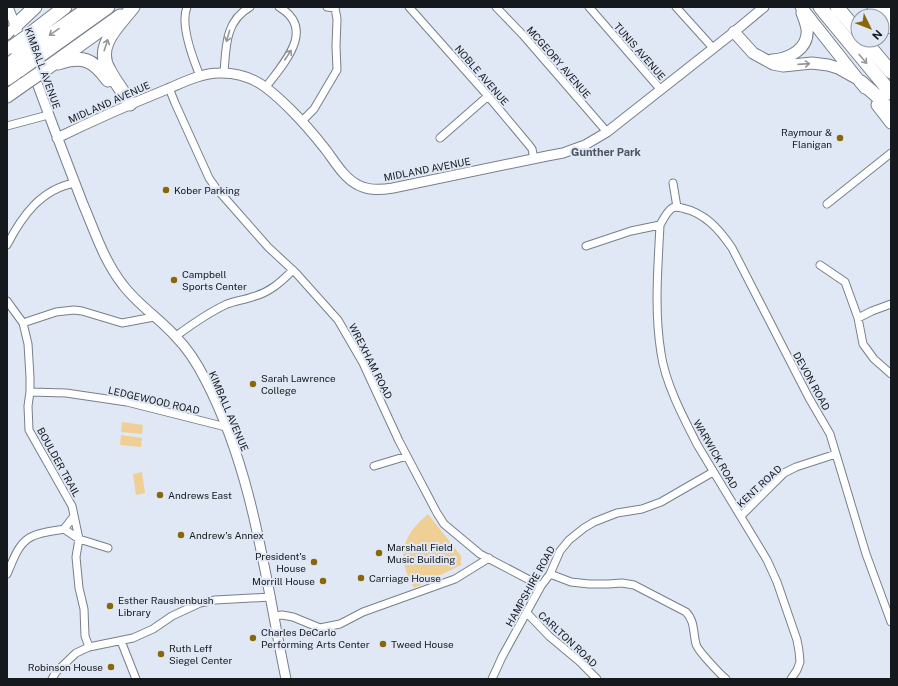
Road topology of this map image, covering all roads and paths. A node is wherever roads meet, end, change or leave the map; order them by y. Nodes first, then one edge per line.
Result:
1 (8, 7) edge
2 (35, 7) edge
3 (65, 7) edge
4 (90, 7) edge
5 (108, 7) edge
6 (133, 7) edge
7 (187, 7) edge
8 (250, 7) edge
9 (279, 7) edge
10 (327, 7) edge
11 (409, 7) edge
12 (496, 7) edge
13 (589, 7) edge
14 (676, 7) edge
15 (764, 7) edge
16 (800, 7) edge
17 (820, 7) edge
18 (837, 7) edge
19 (873, 7) edge
20 (891, 14) edge
21 (850, 22) edge
22 (16, 25) junction
23 (734, 32) junction
24 (34, 45) junction
25 (713, 48) junction
26 (871, 48) edge
27 (11, 54) edge
28 (766, 61) junction
29 (46, 69) junction
30 (891, 72) edge
31 (224, 73) junction
32 (200, 76) junction
33 (7, 79) edge
34 (861, 82) junction
35 (266, 87) junction
36 (170, 88) junction
37 (661, 90) junction
38 (891, 93) edge
39 (7, 96) edge
40 (488, 96) junction
41 (127, 105) junction
42 (891, 112) edge
43 (48, 115) junction
44 (302, 121) junction
45 (891, 122) edge
46 (7, 126) edge
47 (607, 132) junction
48 (57, 138) junction
49 (440, 138) dead end
50 (891, 153) edge
51 (534, 159) junction
52 (75, 183) junction
53 (673, 183) dead end
54 (827, 204) dead end
55 (676, 207) junction
56 (660, 225) junction
57 (7, 245) edge
58 (586, 246) dead end
59 (820, 265) dead end
60 (293, 270) junction
61 (7, 301) edge
62 (891, 304) edge
63 (154, 317) junction
64 (858, 318) junction
65 (24, 323) junction
66 (176, 336) junction
67 (891, 374) edge
68 (30, 392) junction
69 (226, 427) junction
70 (836, 454) junction
71 (407, 456) junction
72 (374, 466) dead end
73 (713, 472) junction
74 (74, 516) junction
75 (741, 516) junction
76 (64, 529) junction
77 (79, 539) junction
78 (108, 548) dead end
79 (489, 558) junction
80 (7, 574) edge
81 (550, 574) junction
82 (541, 586) junction
83 (271, 597) junction
84 (527, 613) junction
85 (274, 616) junction
86 (891, 622) edge
87 (85, 636) junction
88 (121, 641) junction
89 (88, 647) junction
90 (76, 653) junction
91 (495, 677) edge
92 (52, 679) edge
93 (136, 679) edge
94 (286, 679) edge
95 (597, 679) edge
96 (726, 679) edge
97 (791, 679) edge

1 - 22 street, KIMBALL AVENUE
2 - 22 highway
3 - 24 highway
4 -> 24 highway
5 - 24 highway
6 - 29 highway
41 -> 6 highway
7 - 32 street
8 -> 31 street
35 -> 9 street
10 - 44 street
11 - 40 street, NOBLE AVENUE
12 - 47 street, MCGEORY AVENUE
13 - 37 street, TUNIS AVENUE
14 - 25 street
15 - 23 street, MIDLAND AVENUE
16 - 28 main road
16 - 34 main road
17 -> 38 highway
18 - 21 highway
19 - 20 main road
22 - 27 street
22 - 43 street, KIMBALL AVENUE
23 - 25 street, MIDLAND AVENUE
23 - 28 main road
24 - 27 highway, bridge
25 - 37 street, MIDLAND AVENUE
26 - 30 highway
27 - 33 highway
28 -> 34 main road
29 - 39 highway, bridge
29 - 41 highway
31 - 32 street, MIDLAND AVENUE
31 - 35 street, MIDLAND AVENUE
32 - 36 street, MIDLAND AVENUE
34 - 42 highway
34 - 45 main road
35 - 44 street, MIDLAND AVENUE
36 - 41 street, MIDLAND AVENUE
36 - 60 street, WREXHAM ROAD
37 - 47 street, MIDLAND AVENUE
40 - 49 street
40 - 51 street, NOBLE AVENUE
41 - 48 street, MIDLAND AVENUE
43 - 46 street
43 - 48 street, KIMBALL AVENUE
44 - 51 street, MIDLAND AVENUE
47 - 51 street, MIDLAND AVENUE
48 - 52 street, KIMBALL AVENUE
50 - 54 street
52 - 57 street
52 - 63 street, KIMBALL AVENUE
53 - 55 street
55 - 56 street
55 - 70 street, DEVON ROAD
56 - 58 street
56 - 73 street, WARWICK ROAD
59 - 64 street
60 - 66 street
60 - 71 street, WREXHAM ROAD
61 - 65 street, BOULDER TRAIL
62 - 64 street
63 - 65 street
63 - 66 street, KIMBALL AVENUE
64 - 67 street
65 - 68 street, BOULDER TRAIL
66 - 69 street, KIMBALL AVENUE
68 - 69 street, LEDGEWOOD ROAD
68 - 74 street, BOULDER TRAIL
69 - 83 street, KIMBALL AVENUE
70 - 75 street, KENT ROAD
70 - 86 street, DEVON ROAD
71 - 72 street
71 - 79 street, WREXHAM ROAD
73 - 75 street, WARWICK ROAD
73 - 81 street, HAMPSHIRE ROAD
74 - 76 street
74 - 77 street, BOULDER TRAIL
75 - 97 street, WARWICK ROAD
76 - 77 street
76 - 80 street
77 - 78 street
77 - 87 street, BOULDER TRAIL
79 - 82 street, WREXHAM ROAD
79 - 85 street
81 - 82 street, HAMPSHIRE ROAD
81 - 96 street
82 - 84 street, HAMPSHIRE ROAD
83 - 85 street, KIMBALL AVENUE
83 - 88 street
84 - 91 street, HAMPSHIRE ROAD
84 - 95 street, CARLTON ROAD
85 - 94 street, KIMBALL AVENUE
87 - 89 street, BOULDER TRAIL
87 - 90 street
88 - 89 street
88 - 93 street
89 - 90 street
90 - 92 street

